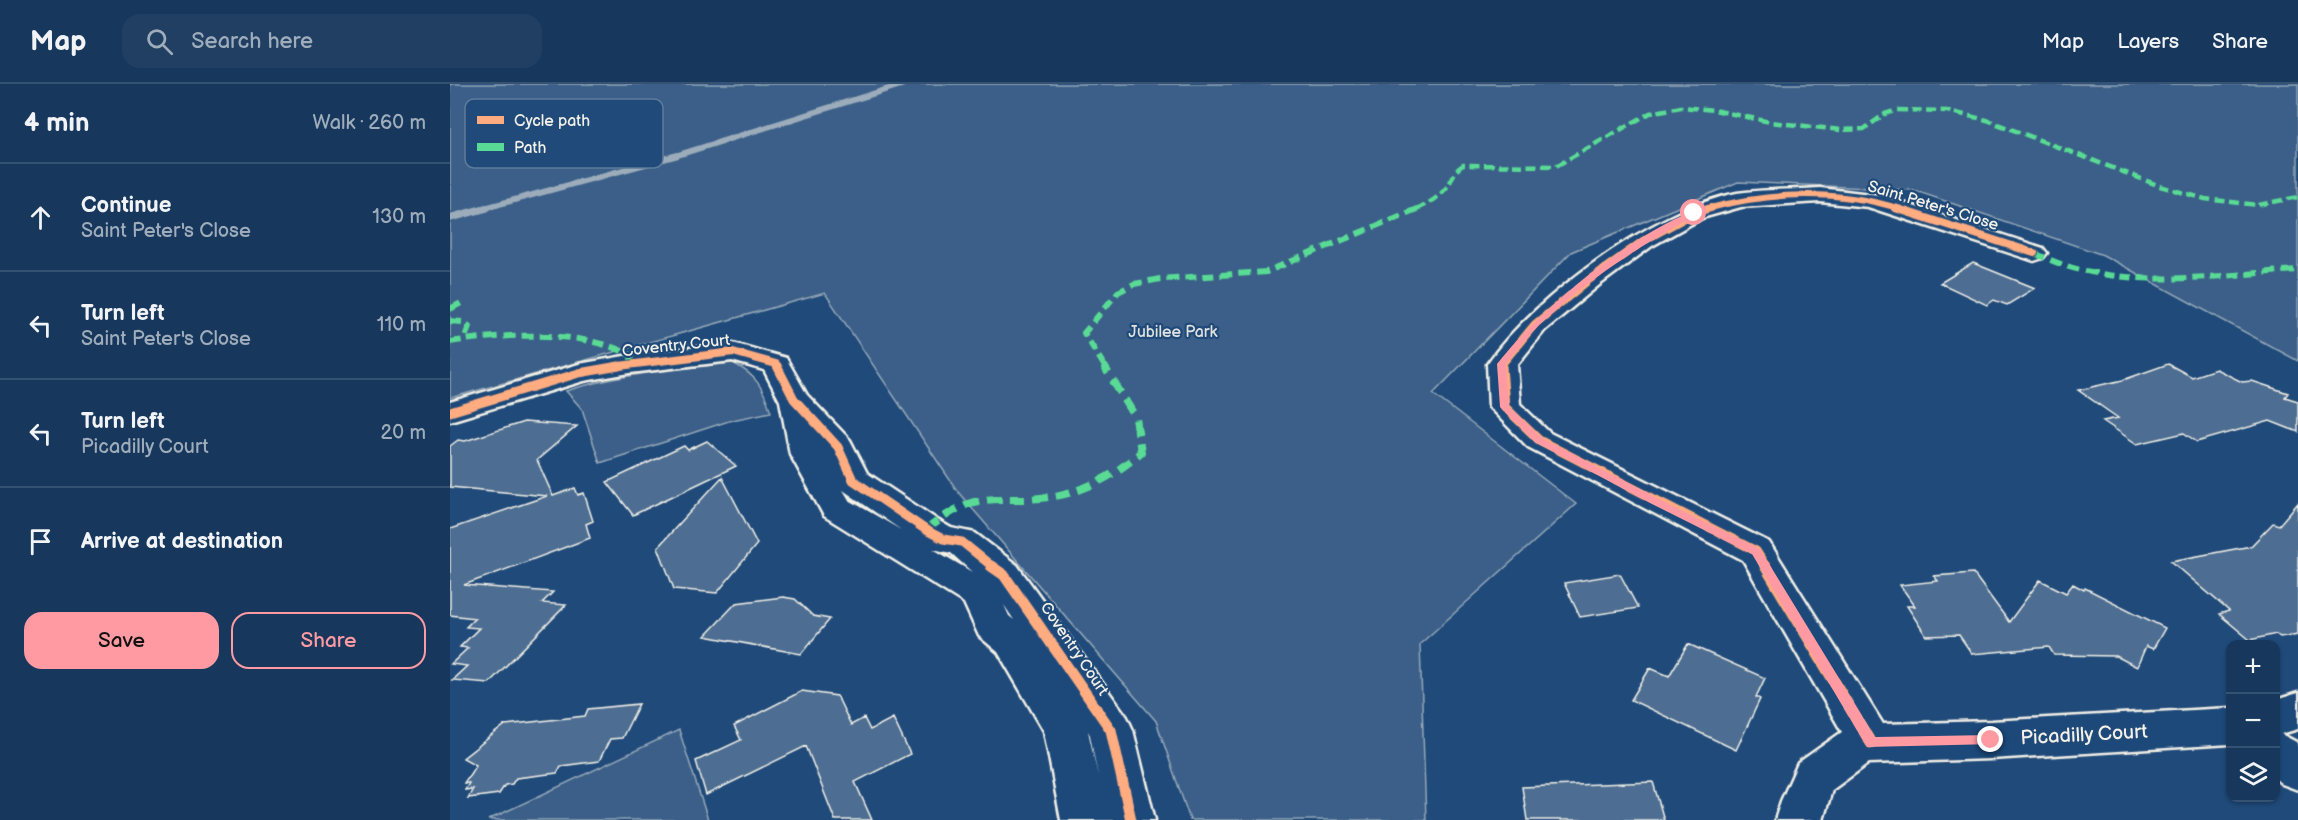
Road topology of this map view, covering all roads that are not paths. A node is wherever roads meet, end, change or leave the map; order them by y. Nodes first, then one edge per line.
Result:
1 (2034, 254) dead end
2 (794, 399) junction
3 (450, 412) edge
4 (2298, 711) edge
5 (2280, 717) edge
6 (2226, 726) edge
7 (1872, 743) junction
8 (2280, 755) edge
9 (2298, 770) edge
10 (1085, 820) edge
11 (1131, 820) edge
12 (1799, 820) edge

1 - 7 street, Saint Peter's Close
2 - 3 street, Coventry Court
2 - 10 street, Coventry Court
2 - 11 street, Coventry Court
4 - 5 street
6 - 7 street, Picadilly Court
7 - 12 street, Picadilly Court
8 - 9 street

